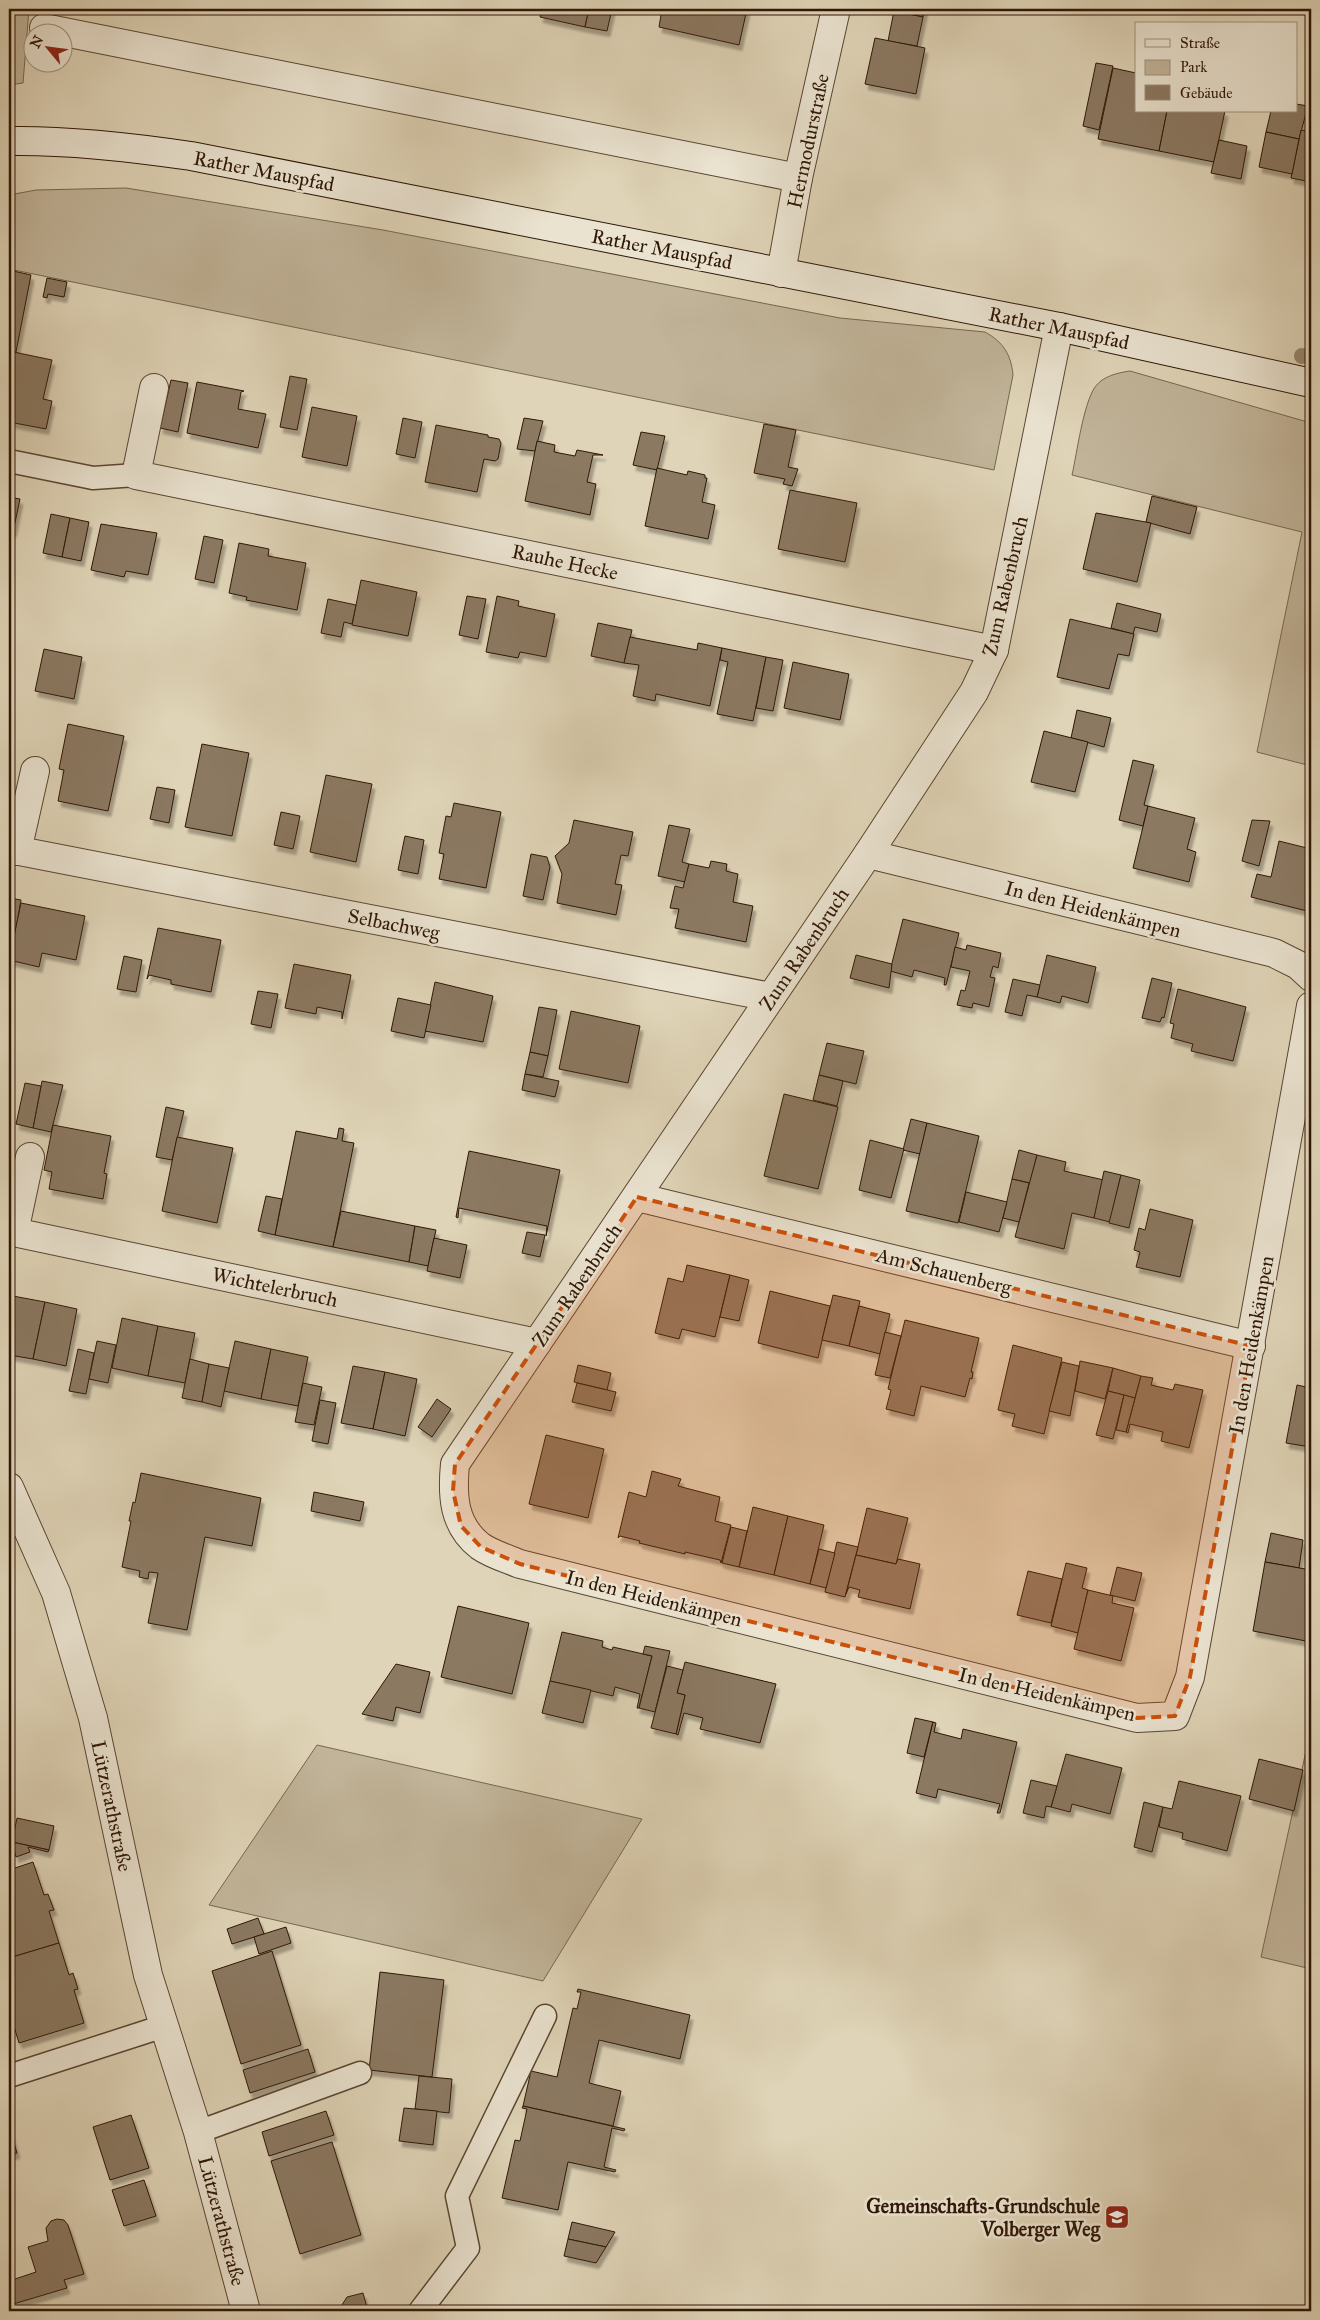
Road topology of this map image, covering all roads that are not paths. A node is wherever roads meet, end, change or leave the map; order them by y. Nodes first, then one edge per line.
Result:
1 (836, 9) edge
2 (72, 34) edge
3 (9, 141) edge
4 (798, 178) junction
5 (781, 273) junction
6 (1059, 327) junction
7 (1311, 383) edge
8 (154, 388) dead end
9 (9, 461) edge
10 (136, 475) junction
11 (994, 650) junction
12 (35, 771) dead end
13 (13, 850) edge
14 (868, 854) junction
15 (1311, 977) edge
16 (771, 997) junction
17 (1311, 1006) edge
18 (30, 1157) dead end
19 (637, 1196) junction
20 (11, 1232) edge
21 (537, 1343) junction
22 (1251, 1346) junction
23 (9, 1486) edge
24 (461, 1526) joint
25 (545, 2016) dead end
26 (164, 2026) junction
27 (360, 2073) dead end
28 (9, 2076) edge
29 (198, 2132) junction
30 (246, 2311) edge
31 (420, 2311) edge

1 - 4 street, Hermodurstraße
2 - 4 street
3 - 5 street, Rather Mauspfad
4 - 5 street, Hermodurstraße
5 - 6 street, Rather Mauspfad
6 - 7 street, Rather Mauspfad
6 - 11 street, Zum Rabenbruch
8 - 10 street
9 - 10 lane, Rauhe Hecke
10 - 11 street, Rauhe Hecke
11 - 14 street, Zum Rabenbruch
12 - 13 street, Selbachweg
13 - 16 street, Selbachweg
14 - 15 street, In den Heidenkämpen
14 - 16 street, Zum Rabenbruch
16 - 19 street, Zum Rabenbruch
17 - 22 street, In den Heidenkämpen
18 - 20 street, Wichtelerbruch
19 - 21 street, Zum Rabenbruch
19 - 22 street, Am Schauenberg
20 - 21 street, Wichtelerbruch
21 - 24 street, Zum Rabenbruch
22 - 24 street, In den Heidenkämpen
23 - 26 street, Lützerathstraße
25 - 31 lane
26 - 28 lane
26 - 29 street, Lützerathstraße
27 - 29 lane, Lützerathstraße
29 - 30 street, Lützerathstraße

